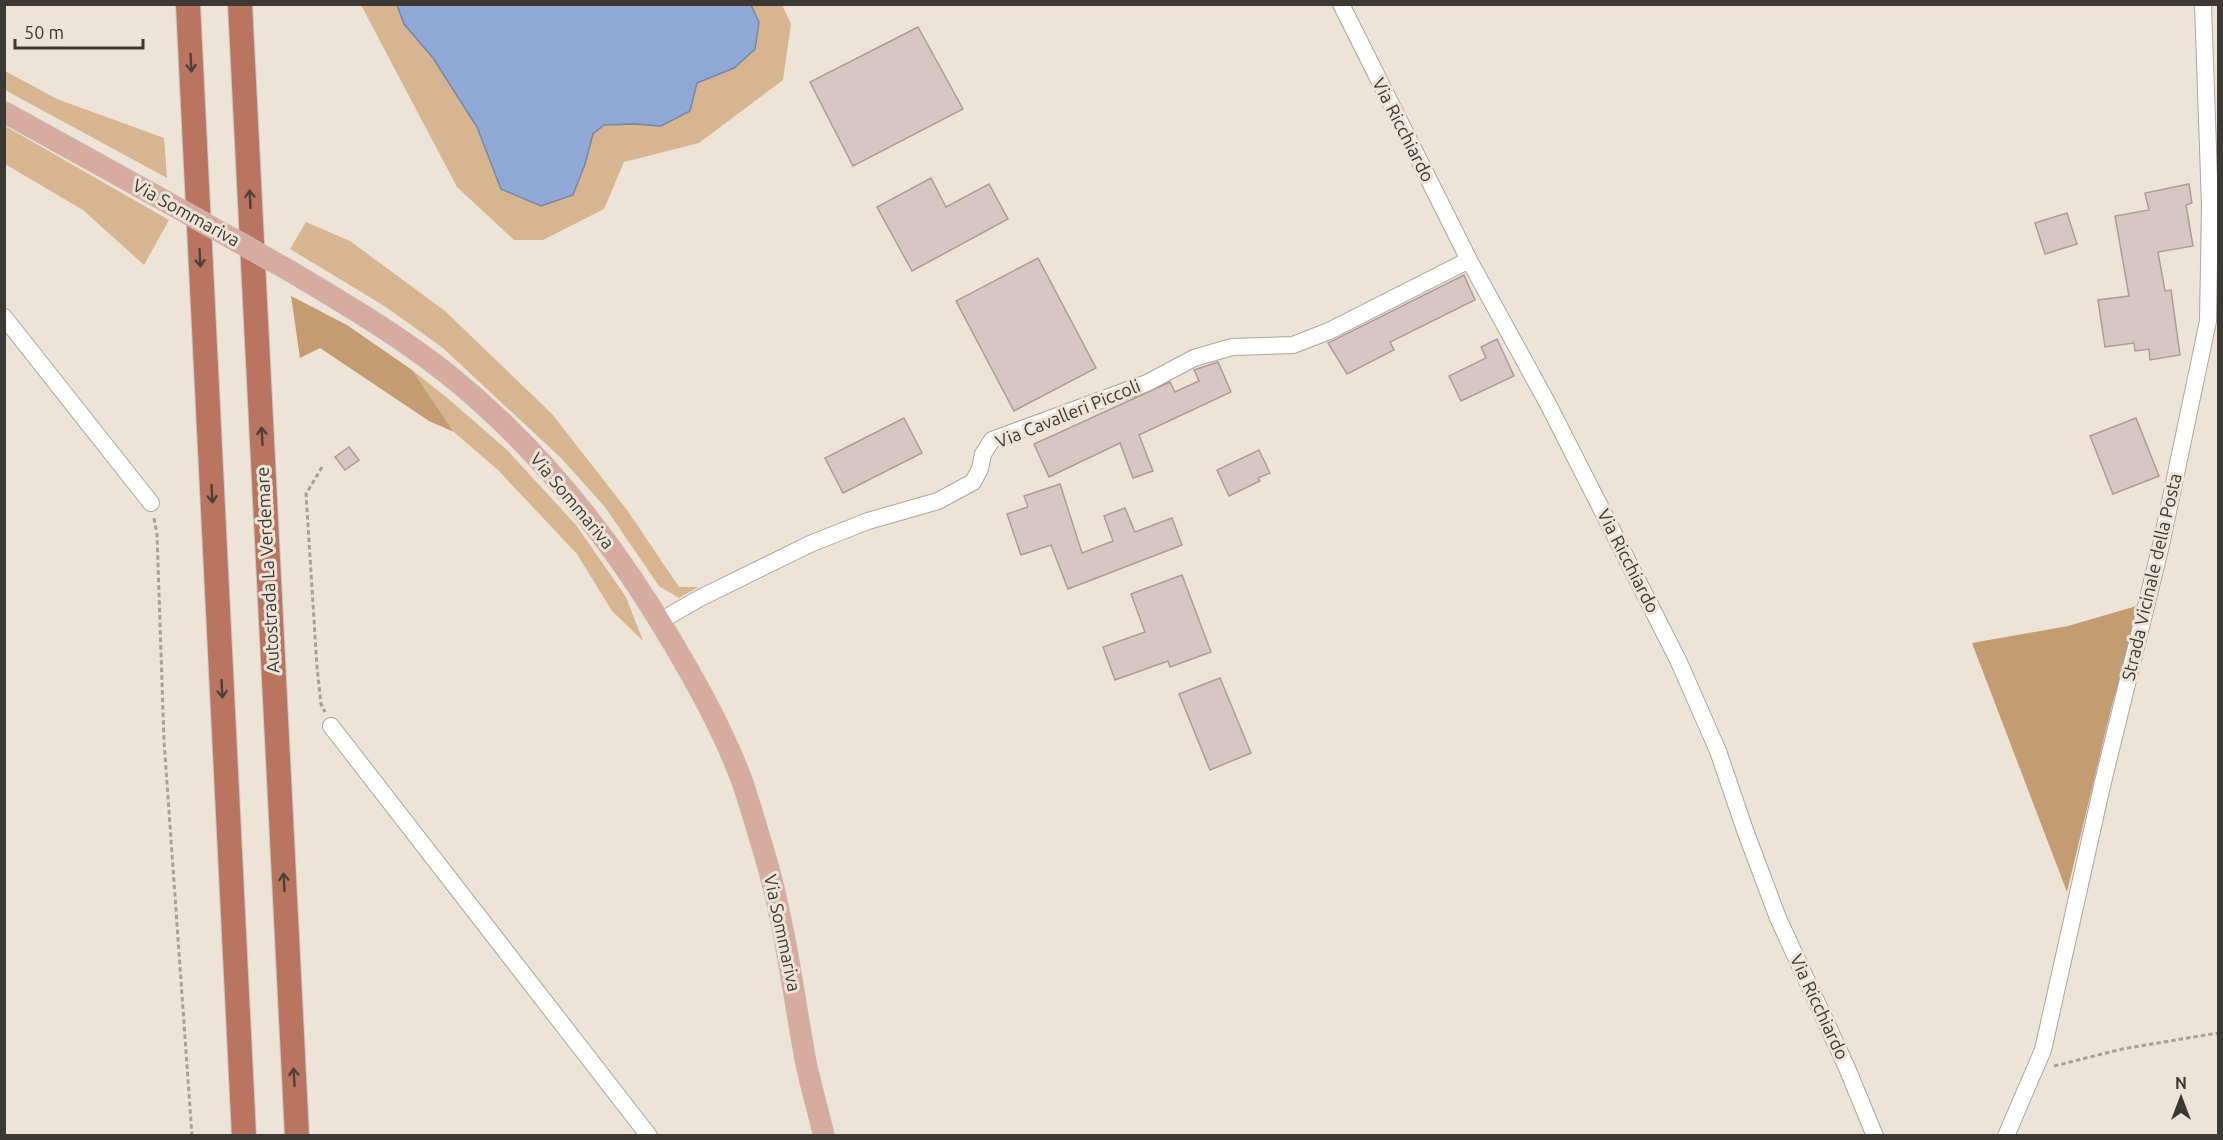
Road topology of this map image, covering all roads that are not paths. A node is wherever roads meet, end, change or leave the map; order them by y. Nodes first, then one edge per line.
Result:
1 (188, 4) edge
2 (240, 4) edge
3 (1341, 4) edge
4 (2203, 4) edge
5 (4, 112) edge
6 (1469, 260) junction
7 (4, 316) edge
8 (151, 503) road end
9 (660, 621) junction
10 (331, 726) road end
11 (244, 1136) edge
12 (297, 1136) edge
13 (649, 1136) edge
14 (824, 1136) edge
15 (1875, 1136) edge
16 (2006, 1136) edge

1 -> 11 highway
12 -> 2 highway, Autostrada La Verdemare
3 - 6 street, Via Ricchiardo
4 - 16 street, Strada Vicinale della Posta
5 - 9 main road, Via Sommariva, bridge
6 - 9 street, Via Cavalleri Piccoli
6 - 15 street, Via Ricchiardo
7 - 8 street
9 - 14 main road, Via Sommariva
10 - 13 street

